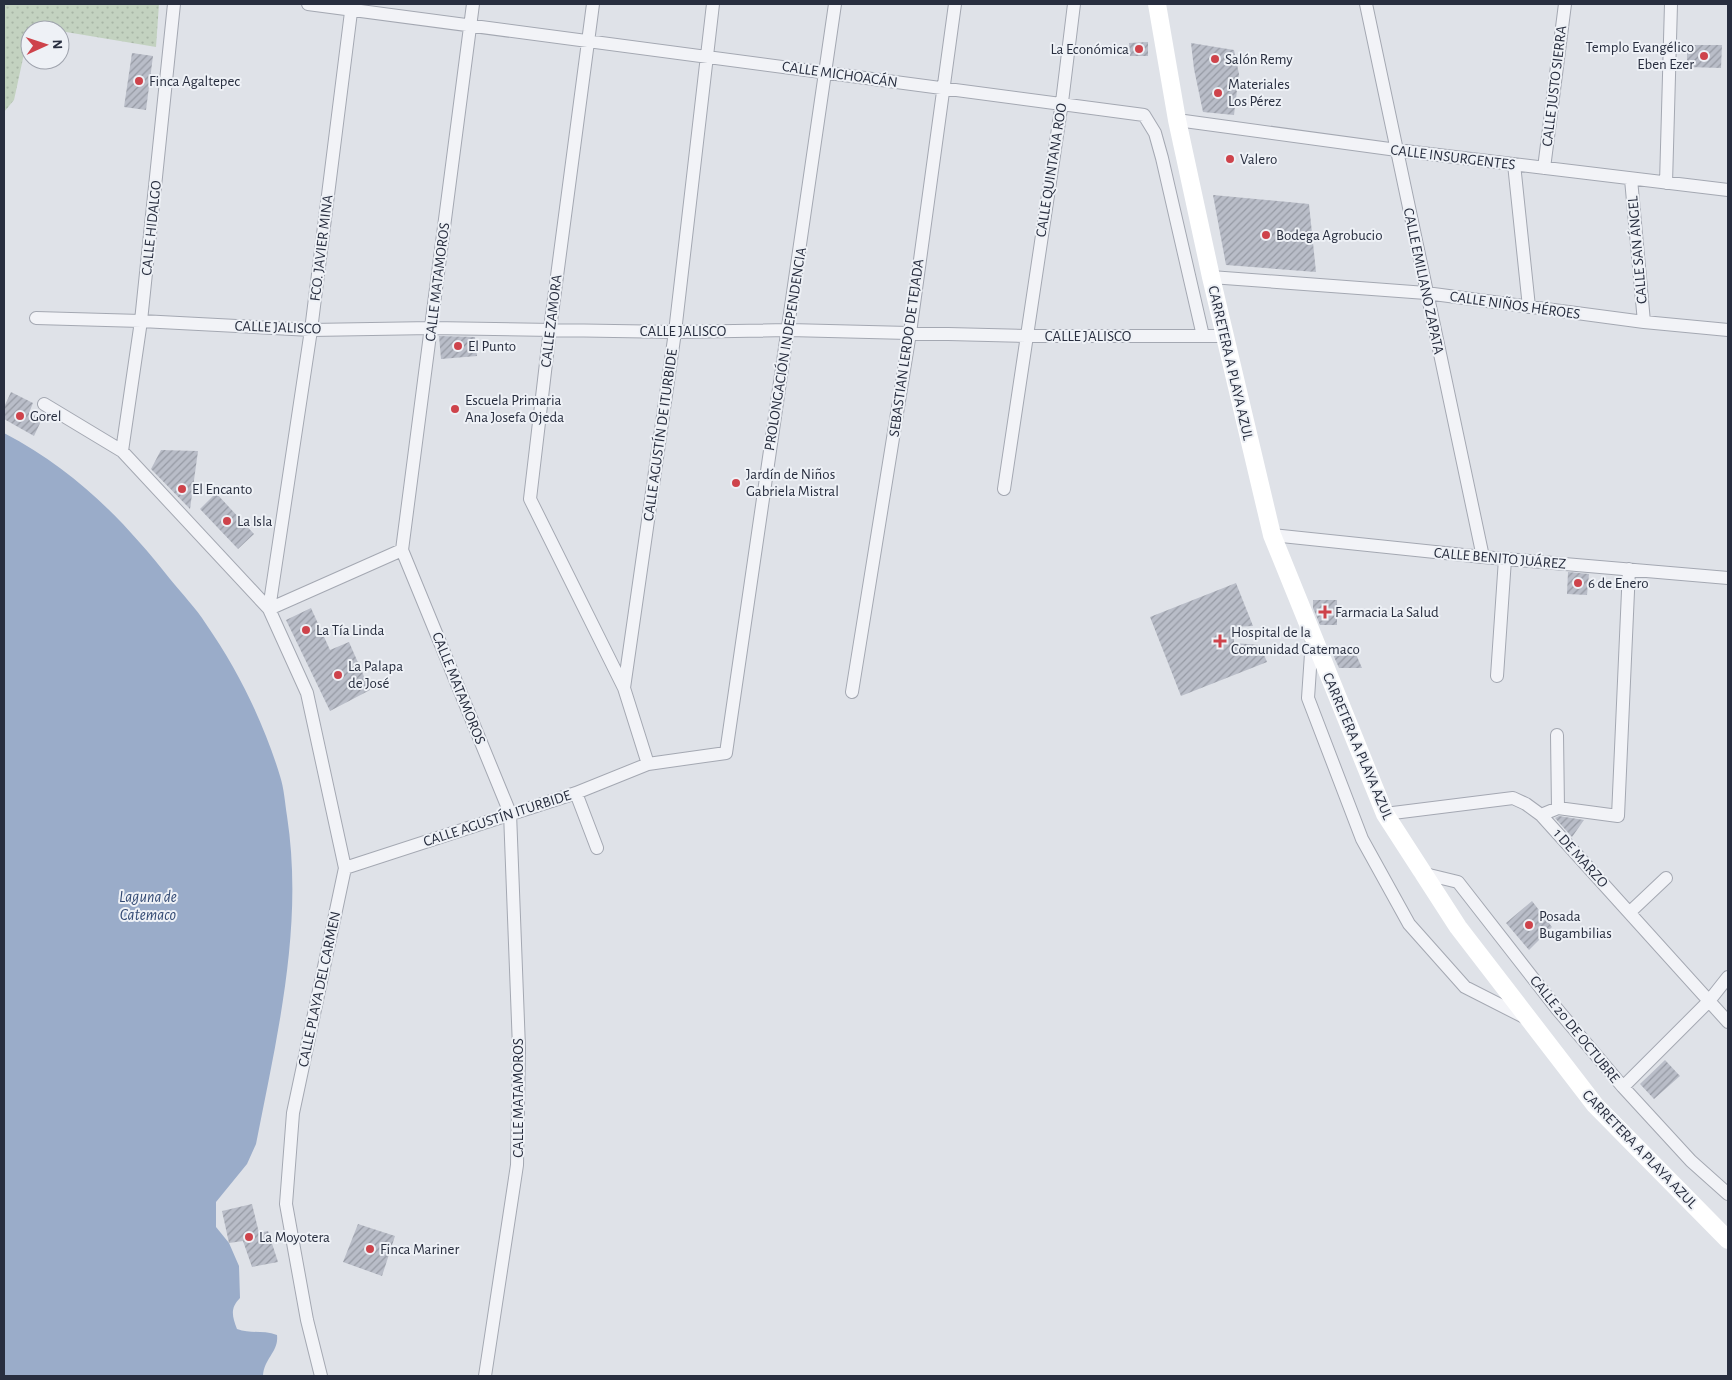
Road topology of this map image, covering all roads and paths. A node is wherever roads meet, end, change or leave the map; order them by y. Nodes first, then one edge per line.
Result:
1 (174, 4) edge
2 (308, 4) edge
3 (473, 4) edge
4 (593, 4) edge
5 (713, 4) edge
6 (835, 4) edge
7 (955, 4) edge
8 (1074, 4) edge
9 (1157, 4) edge
10 (1366, 4) edge
11 (1565, 4) edge
12 (1671, 4) edge
13 (352, 6) edge
14 (470, 24) junction
15 (588, 39) junction
16 (706, 55) junction
17 (826, 72) junction
18 (942, 87) junction
19 (1062, 102) junction
20 (1177, 120) junction
21 (1397, 150) junction
22 (1514, 164) junction
23 (1544, 168) junction
24 (1631, 179) junction
25 (1666, 183) junction
26 (1728, 190) edge
27 (1211, 277) junction
28 (1426, 293) junction
29 (1529, 306) junction
30 (36, 318) dead end
31 (141, 321) junction
32 (1644, 322) junction
33 (432, 328) junction
34 (550, 329) junction
35 (311, 330) junction
36 (788, 330) junction
37 (1728, 330) edge
38 (675, 332) junction
39 (910, 333) junction
40 (1026, 336) junction
41 (1203, 336) junction
42 (1225, 336) junction
43 (44, 404) dead end
44 (122, 450) junction
45 (1004, 489) dead end
46 (1272, 535) junction
47 (402, 550) junction
48 (1483, 557) junction
49 (1505, 559) junction
50 (1629, 569) junction
51 (1728, 578) edge
52 (269, 610) junction
53 (1312, 634) junction
54 (1497, 676) dead end
55 (624, 688) junction
56 (852, 692) dead end
57 (1556, 735) dead end
58 (726, 753) joint
59 (648, 764) junction
60 (576, 793) junction
61 (1558, 808) junction
62 (510, 813) junction
63 (1385, 814) junction
64 (1541, 815) junction
65 (597, 848) dead end
66 (345, 868) junction
67 (1421, 873) junction
68 (1666, 878) dead end
69 (1630, 912) junction
70 (1728, 977) edge
71 (1709, 1001) junction
72 (1529, 1020) junction
73 (1728, 1022) edge
74 (1623, 1088) junction
75 (1728, 1194) edge
76 (1728, 1240) edge
77 (321, 1376) edge
78 (485, 1376) edge

1 - 31 street, CALLE HIDALGO
2 - 13 street, CALLE MICHOACÁN
3 - 14 street, CALLE MATAMOROS
4 - 15 street, CALLE ZAMORA
5 - 16 street, CALLE AGUSTÍN DE ITURBIDE
6 - 17 street, PROLONGACIÓN INDEPENDENCIA
7 - 18 street, SEBASTIAN LERDO DE TEJADA
8 - 19 street, CALLE QUINTANA ROO
9 - 20 main road, CARRETERA A PLAYA AZUL
10 - 21 street, CALLE EMILIANO ZAPATA
11 - 23 street, CALLE JUSTO SIERRA
12 - 25 street
13 - 14 street, CALLE MICHOACÁN
13 - 35 street, FCO. JAVIER MINA
14 - 15 street, CALLE MICHOACÁN
14 - 33 street, CALLE MATAMOROS
15 - 16 street, CALLE MICHOACÁN
15 - 34 street, CALLE ZAMORA
16 - 17 street, CALLE MICHOACÁN
16 - 38 street, CALLE AGUSTÍN DE ITURBIDE
17 - 18 street, CALLE MICHOACÁN
17 - 36 street, PROLONGACIÓN INDEPENDENCIA
18 - 19 street, CALLE MICHOACÁN
18 - 39 street, SEBASTIAN LERDO DE TEJADA
19 - 40 street, CALLE QUINTANA ROO
19 - 41 street, CALLE MICHOACÁN
20 - 21 street, CALLE INSURGENTES
20 - 27 main road, CARRETERA A PLAYA AZUL
21 - 22 street, CALLE INSURGENTES
21 - 28 street, CALLE EMILIANO ZAPATA
22 - 23 street, CALLE INSURGENTES
22 - 29 street
23 - 24 street, CALLE INSURGENTES
24 - 25 street, CALLE INSURGENTES
24 - 32 street, CALLE SAN ÁNGEL
25 - 26 street, CALLE INSURGENTES
27 - 28 street, CALLE NIÑOS HÉROES
27 - 42 main road, CARRETERA A PLAYA AZUL
28 - 29 street, CALLE NIÑOS HÉROES
28 - 48 street, CALLE EMILIANO ZAPATA
29 - 32 street, CALLE NIÑOS HÉROES
30 - 31 street, CALLE JALISCO
31 - 35 street, CALLE JALISCO
31 - 44 street, CALLE HIDALGO
32 - 37 street, CALLE NIÑOS HÉROES
33 - 34 street, CALLE JALISCO
33 - 35 street, CALLE JALISCO
33 - 47 street, CALLE MATAMOROS
34 - 38 street, CALLE JALISCO
34 - 55 street, CALLE ZAMORA
35 - 52 street, FCO. JAVIER MINA
36 - 38 street, CALLE JALISCO
36 - 39 street, CALLE JALISCO
36 - 58 street, PROLONGACIÓN INDEPENDENCIA
38 - 55 street, CALLE AGUSTÍN DE ITURBIDE
39 - 40 street, CALLE JALISCO
39 - 56 street, SEBASTIAN LERDO DE TEJADA
40 - 41 street, CALLE JALISCO
40 - 45 street, CALLE QUINTANA ROO
41 - 42 street, CALLE JALISCO
42 - 46 main road, CARRETERA A PLAYA AZUL
43 - 44 street, CALLE PLAYA DEL CARMEN
44 - 52 street, CALLE PLAYA DEL CARMEN
46 - 48 street, CALLE BENITO JUÁREZ
46 - 53 main road, CARRETERA A PLAYA AZUL
47 - 52 street
47 - 62 street, CALLE MATAMOROS
48 - 49 street, CALLE BENITO JUÁREZ
49 - 50 street, CALLE BENITO JUÁREZ
49 - 54 street
50 - 51 street, CALLE BENITO JUÁREZ
50 - 61 street
52 - 66 street, CALLE PLAYA DEL CARMEN
53 - 63 main road, CARRETERA A PLAYA AZUL
53 - 72 street
55 - 59 street, CALLE ZAMORA
57 - 61 street
58 - 59 street, CALLE AGUSTÍN ITURBIDE
59 - 60 street, CALLE AGUSTÍN ITURBIDE
60 - 62 street, CALLE AGUSTÍN ITURBIDE
60 - 65 street
61 - 64 street
62 - 66 street, CALLE AGUSTÍN ITURBIDE
62 - 78 street, CALLE MATAMOROS
63 - 64 street, 1 DE MARZO
63 - 67 main road, CARRETERA A PLAYA AZUL
64 - 69 street, 1 DE MARZO
66 - 77 street, CALLE PLAYA DEL CARMEN
67 - 72 main road, CARRETERA A PLAYA AZUL
67 - 74 street, CALLE 20 DE OCTUBRE
68 - 69 street
69 - 71 street, 1 DE MARZO
70 - 71 street
71 - 73 street, 1 DE MARZO
71 - 74 street
72 - 76 main road, CARRETERA A PLAYA AZUL
74 - 75 street, CALLE 20 DE OCTUBRE

